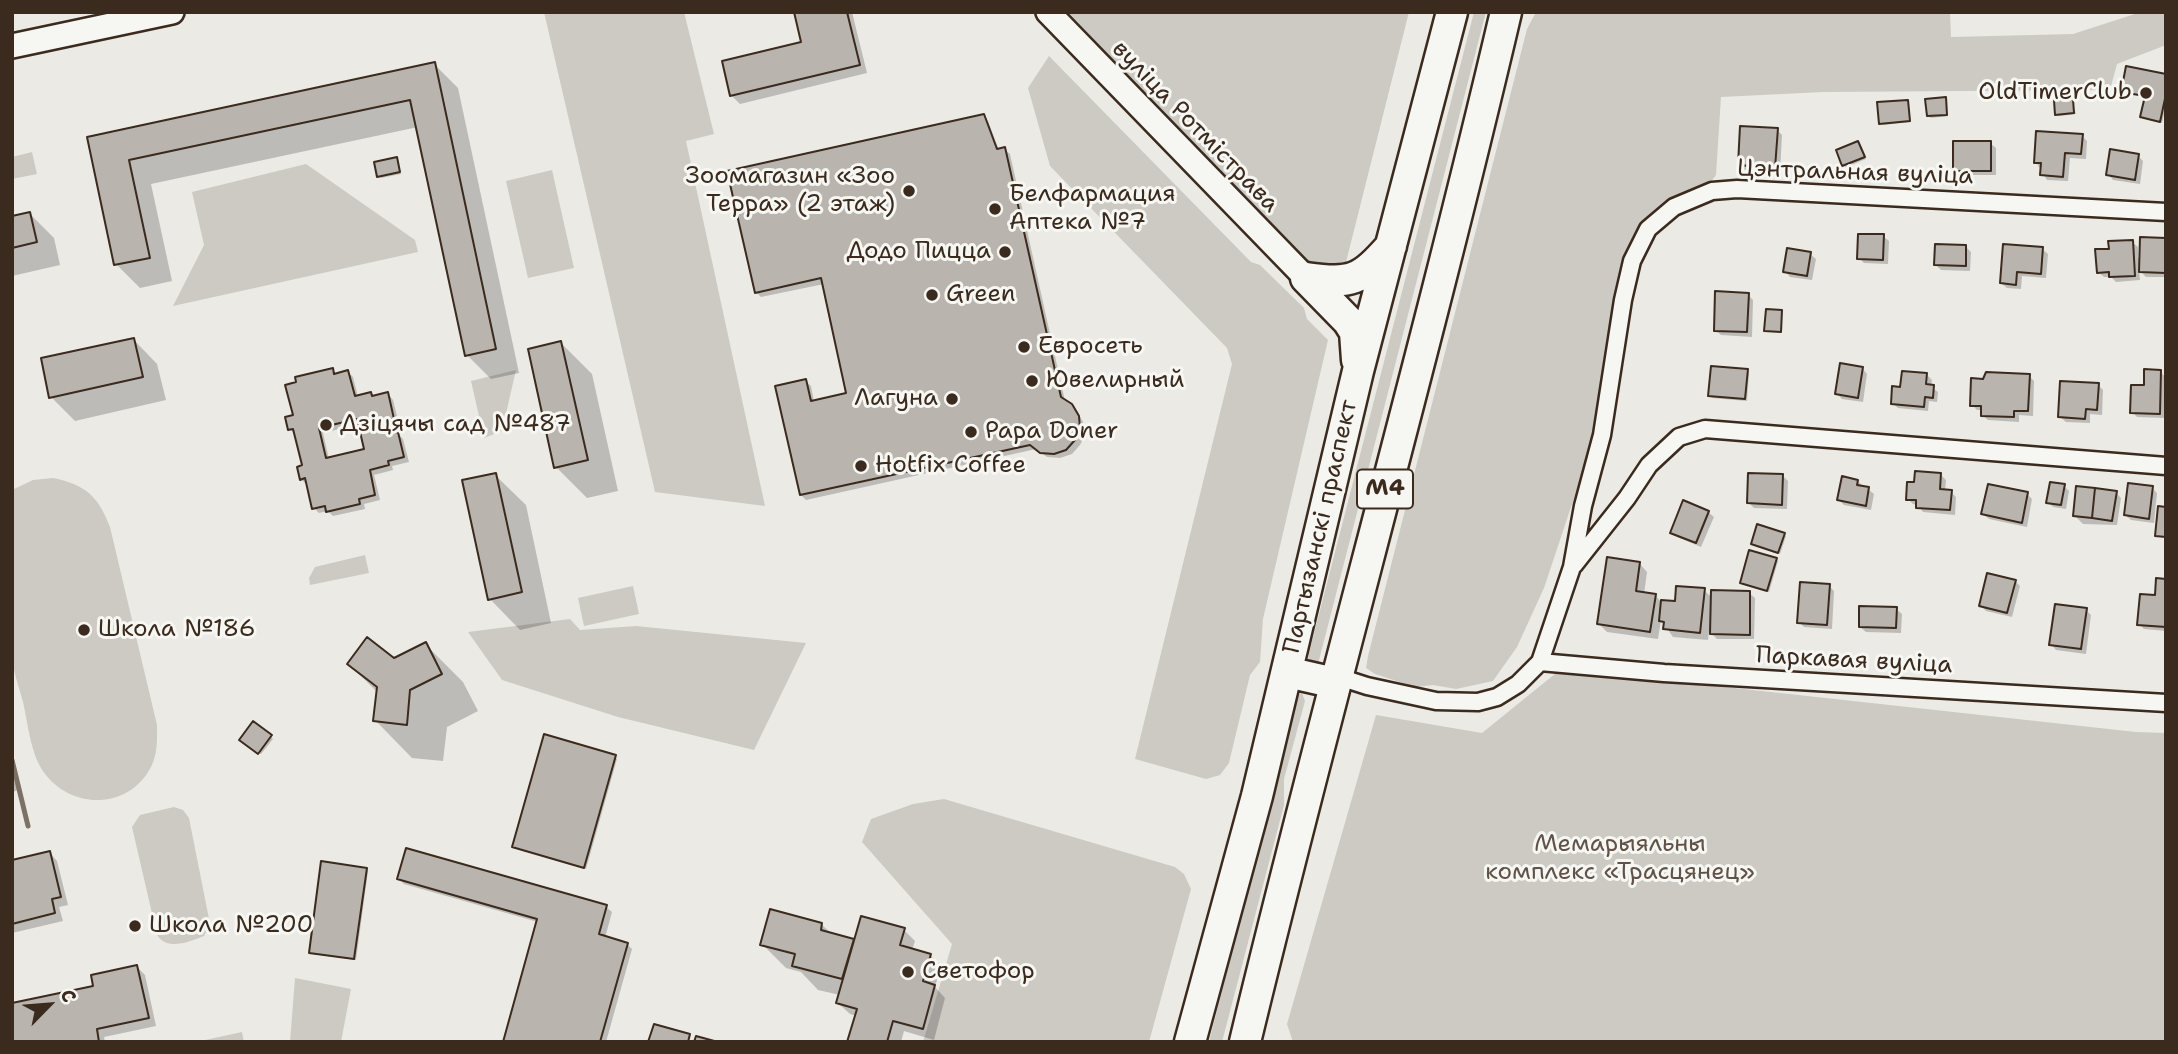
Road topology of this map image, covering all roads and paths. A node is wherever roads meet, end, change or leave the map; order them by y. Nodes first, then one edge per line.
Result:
1 (172, 12) edge
2 (1048, 12) edge
3 (1451, 12) edge
4 (1506, 12) edge
5 (12, 46) edge
6 (2166, 212) edge
7 (1391, 246) junction
8 (1306, 278) junction
9 (1358, 371) junction
10 (2166, 466) edge
11 (1572, 567) junction
12 (1540, 663) junction
13 (1287, 671) junction
14 (1336, 680) junction
15 (2166, 703) edge
16 (1190, 1042) edge
17 (1245, 1042) edge

1 - 5 street
2 - 8 street, вуліца Ротмістрава
3 - 7 highway, Партызанскі праспект / М4
4 - 14 highway, Партызанскі праспект / М4
6 - 11 street, Цэнтральная вуліца
7 - 8 highway
7 - 9 highway, Партызанскі праспект / М4
8 - 9 highway
9 - 13 highway, Партызанскі праспект / М4
10 - 11 street, Цэнтральная вуліца
11 - 12 street, Цэнтральная вуліца
12 - 14 street
12 - 15 street, Паркавая вуліца
13 - 14 highway
13 - 16 highway, Партызанскі праспект / М4
14 - 17 highway, Партызанскі праспект / М4

